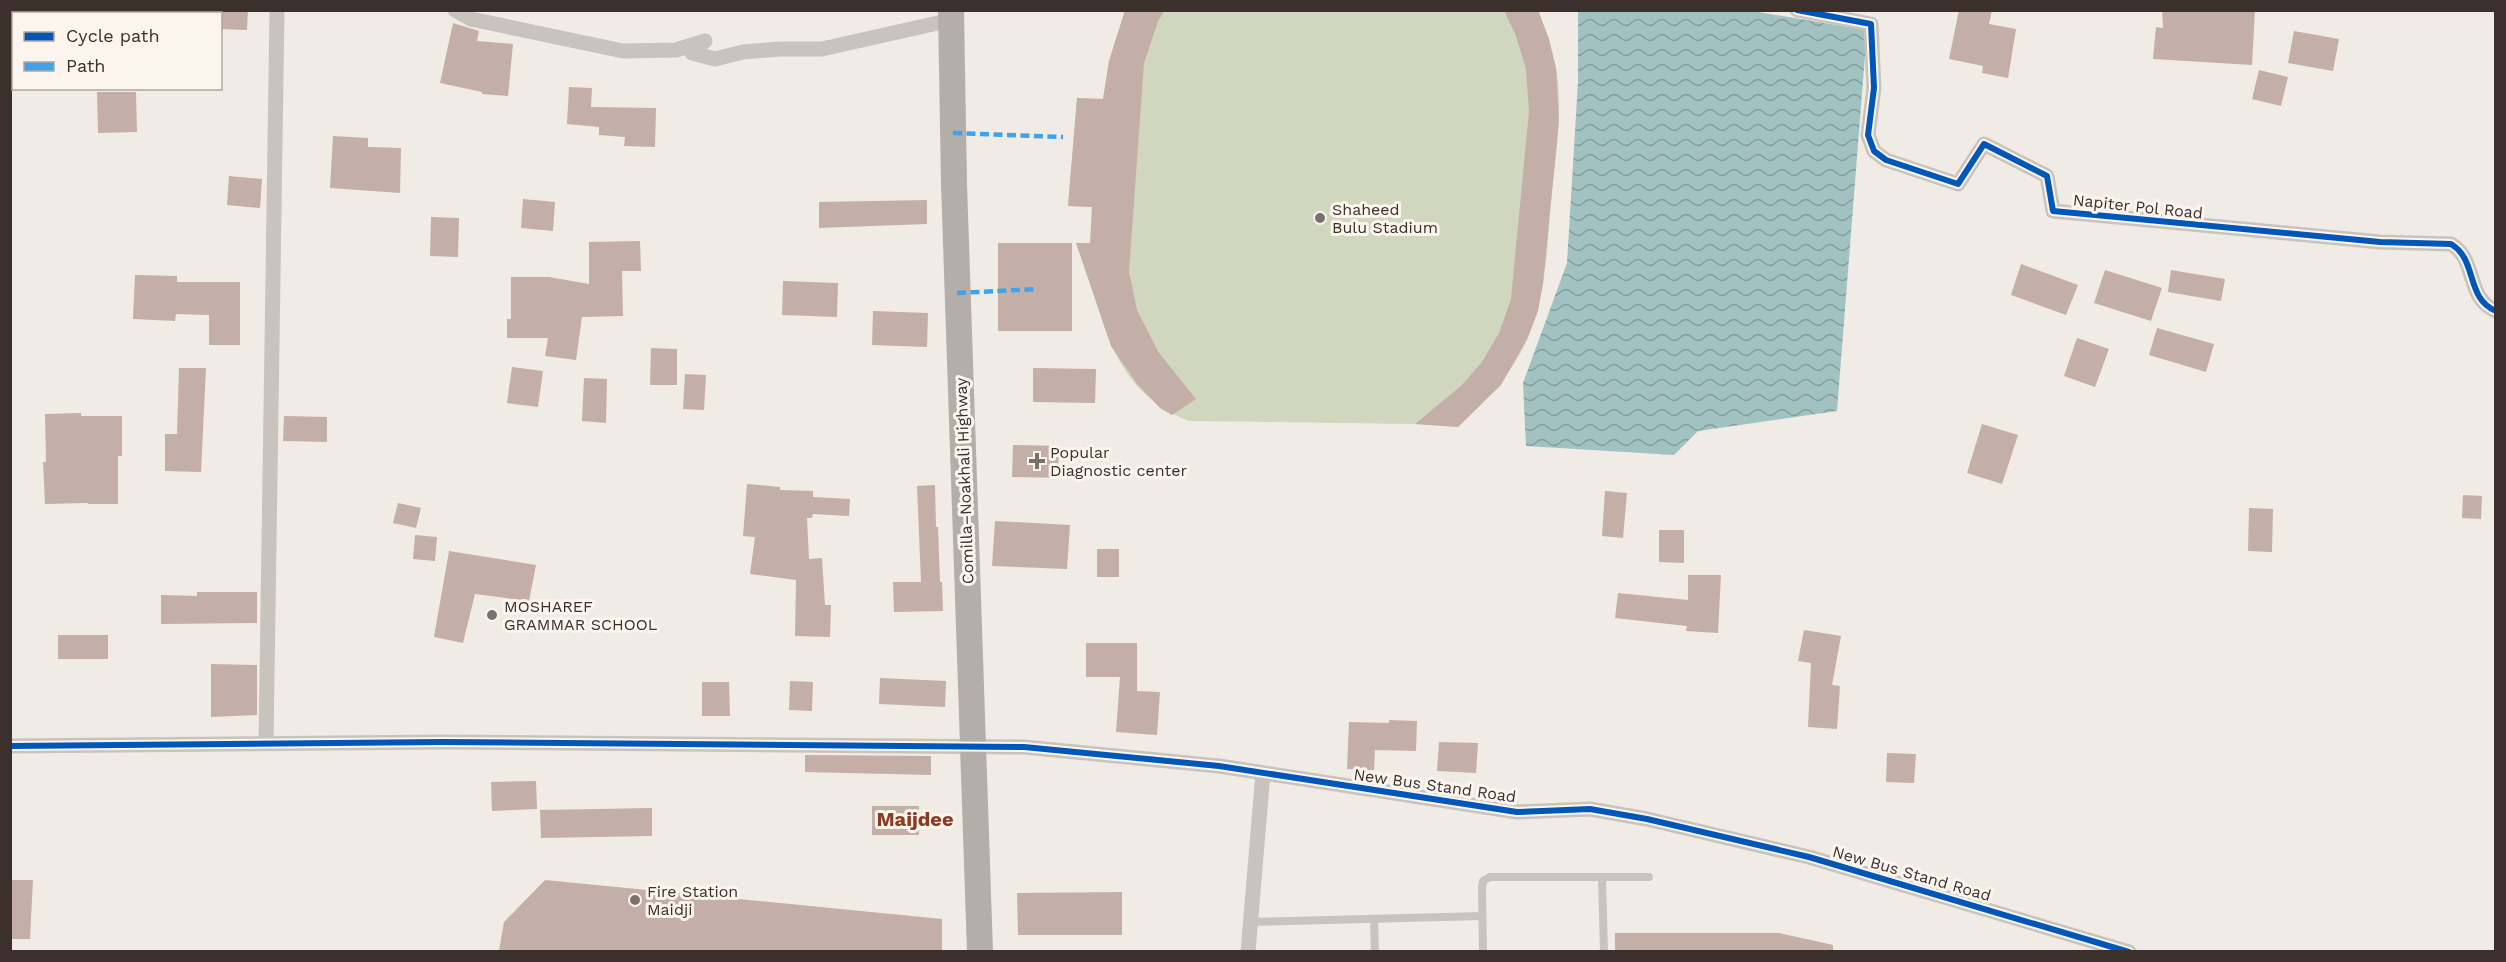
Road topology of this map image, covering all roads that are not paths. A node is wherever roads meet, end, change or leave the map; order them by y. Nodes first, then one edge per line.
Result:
1 (278, 10) edge
2 (455, 10) edge
3 (1797, 10) edge
4 (951, 15) edge
5 (2496, 311) edge
6 (266, 744) junction
7 (973, 745) junction
8 (10, 746) edge
9 (1263, 773) junction
10 (1602, 877) junction
11 (1649, 877) dead end
12 (1482, 916) junction
13 (1374, 919) junction
14 (1250, 922) junction
15 (980, 951) edge
16 (1248, 951) edge
17 (1375, 951) edge
18 (1483, 951) edge
19 (1604, 951) edge
20 (2129, 951) edge

1 - 6 street
2 - 4 street
3 - 5 street, Napiter Pol Road
4 - 7 highway, Comilla–Noakhali Highway
6 - 7 street, New Bus Stand Road
6 - 8 street, New Bus Stand Road
7 - 9 street, New Bus Stand Road
7 - 15 highway, Comilla–Noakhali Highway
9 - 14 street
9 - 20 street, New Bus Stand Road
10 - 11 lane
10 - 12 lane
10 - 19 lane
12 - 13 lane
12 - 18 lane
13 - 14 lane
13 - 17 lane
14 - 16 street

